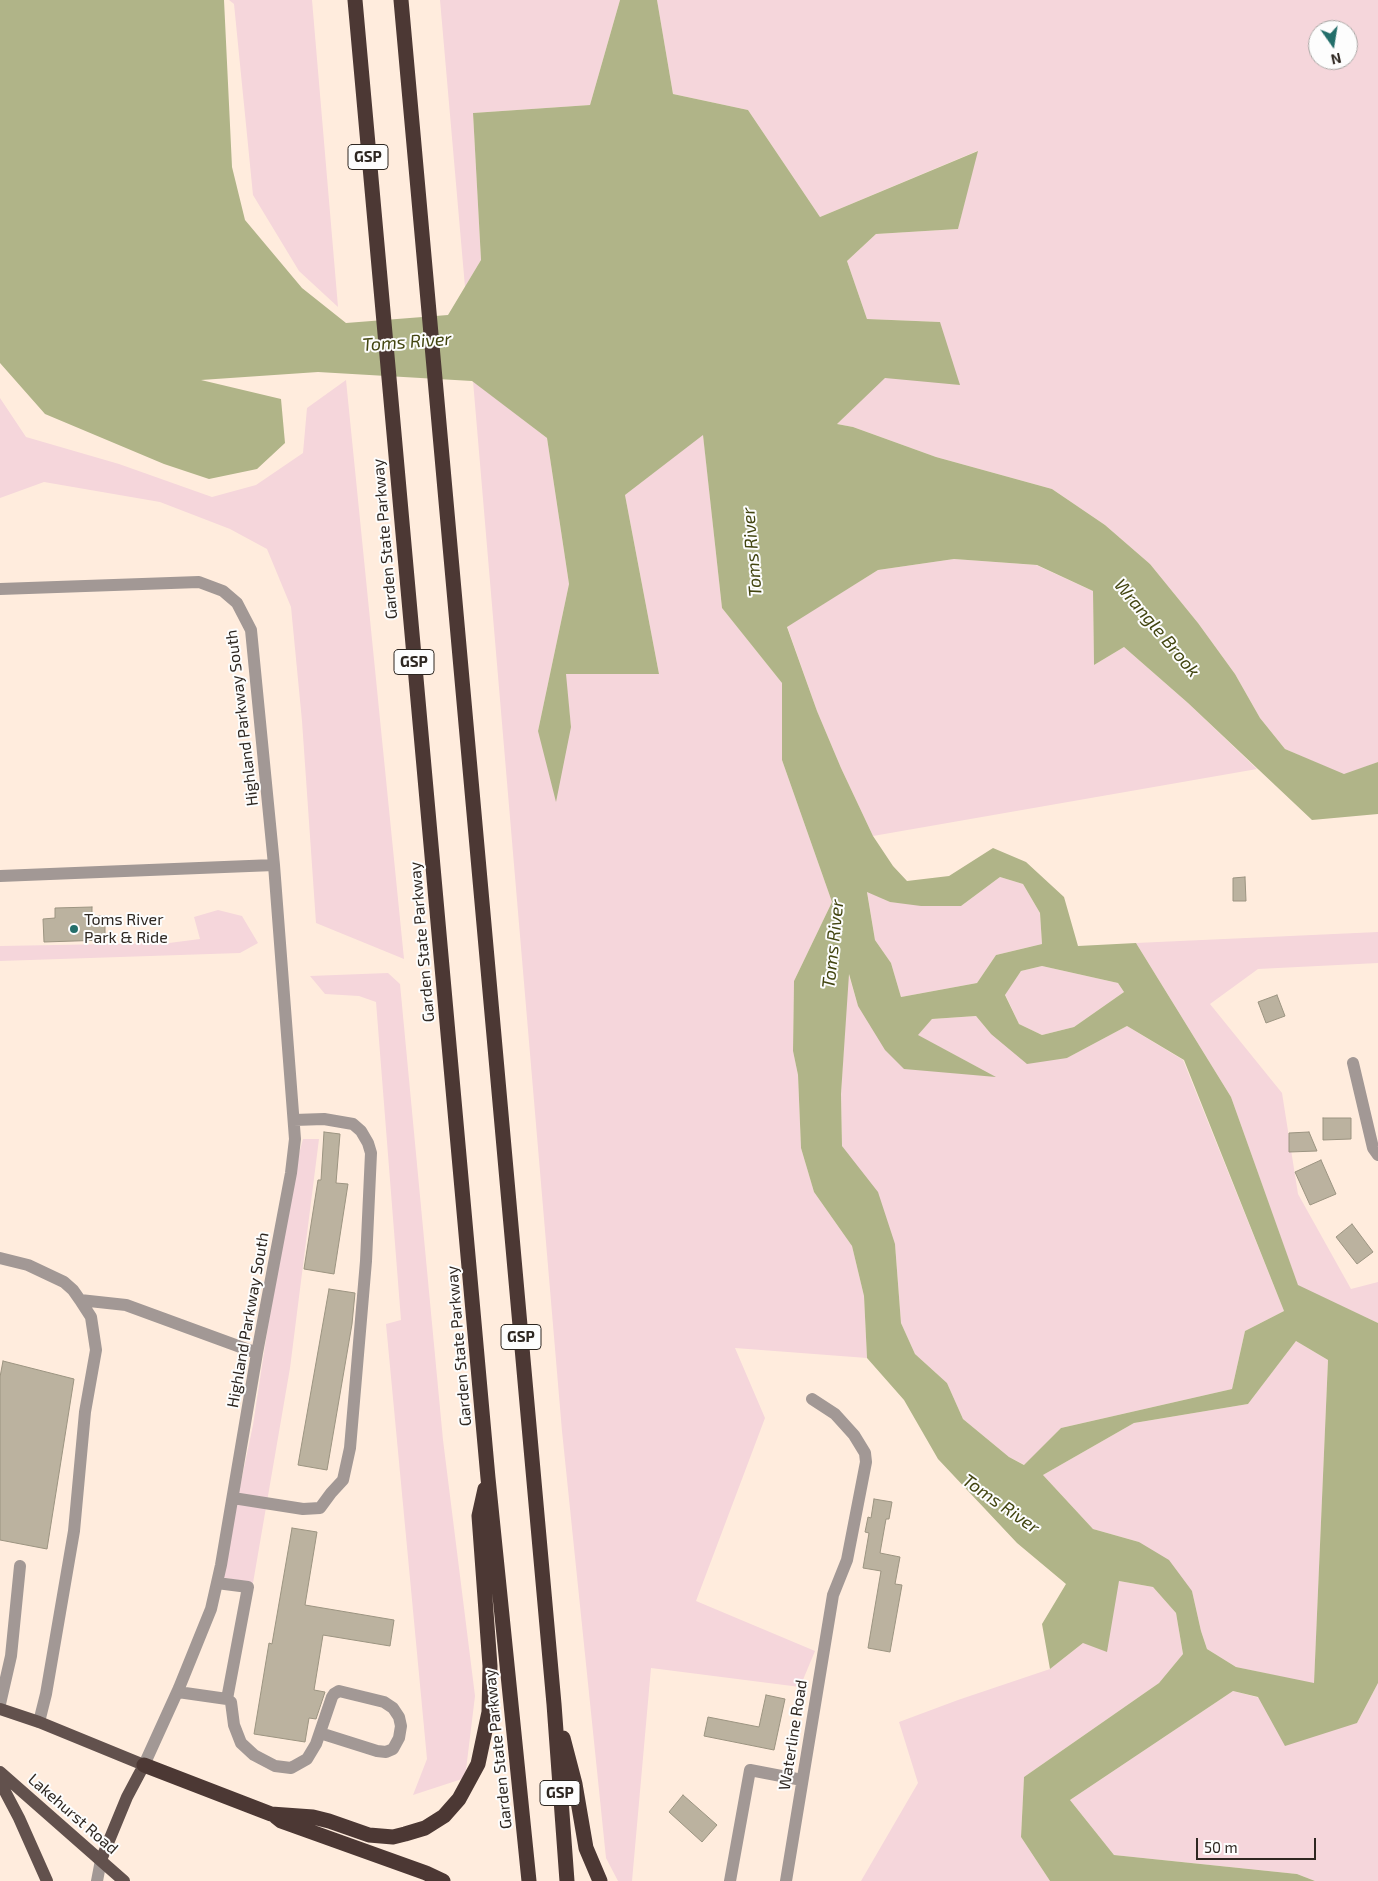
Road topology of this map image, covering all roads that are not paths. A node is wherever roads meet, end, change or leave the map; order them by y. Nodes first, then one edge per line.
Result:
1 (355, 0) edge
2 (401, 0) edge
3 (0, 589) edge
4 (274, 865) junction
5 (0, 876) edge
6 (1353, 1063) dead end
7 (294, 1120) junction
8 (1378, 1154) edge
9 (0, 1258) edge
10 (80, 1300) junction
11 (258, 1353) junction
12 (812, 1399) dead end
13 (488, 1478) junction
14 (233, 1498) junction
15 (20, 1566) dead end
16 (217, 1583) junction
17 (178, 1692) junction
18 (228, 1699) junction
19 (0, 1704) edge
20 (554, 1704) junction
21 (0, 1709) edge
22 (39, 1722) junction
23 (320, 1733) junction
24 (144, 1765) junction
25 (0, 1772) edge
26 (802, 1780) junction
27 (0, 1782) edge
28 (271, 1814) junction
29 (101, 1860) junction
30 (47, 1881) edge
31 (97, 1881) edge
32 (124, 1881) edge
33 (443, 1881) edge
34 (529, 1881) edge
35 (567, 1881) edge
36 (600, 1881) edge
37 (730, 1881) edge
38 (786, 1881) edge

1 - 13 highway, Garden State Parkway / GSP
2 - 20 highway, GSP
3 - 4 street, Highland Parkway South
4 - 5 street
4 - 7 street, Highland Parkway South
6 - 8 street
7 - 11 street, Highland Parkway South
7 - 14 street
9 - 10 street
10 - 11 street
10 - 22 street
11 - 14 street, Highland Parkway South
12 - 26 street, Waterline Road
13 - 28 highway
13 - 34 highway, Garden State Parkway / GSP
14 - 16 street, Highland Parkway South
15 - 19 street
16 - 17 street, Highland Parkway South
16 - 18 street
17 - 18 street
17 - 24 street, Highland Parkway South
18 - 23 street
20 - 35 highway, GSP
20 - 36 highway
21 - 22 main road
22 - 24 main road
23 - 23 street
24 - 28 highway
24 - 29 main road
25 - 29 main road, Lakehurst Road
26 - 37 street
26 - 38 street, Waterline Road
27 - 30 main road
28 - 33 highway
29 - 31 street
29 - 32 main road, Lakehurst Road

